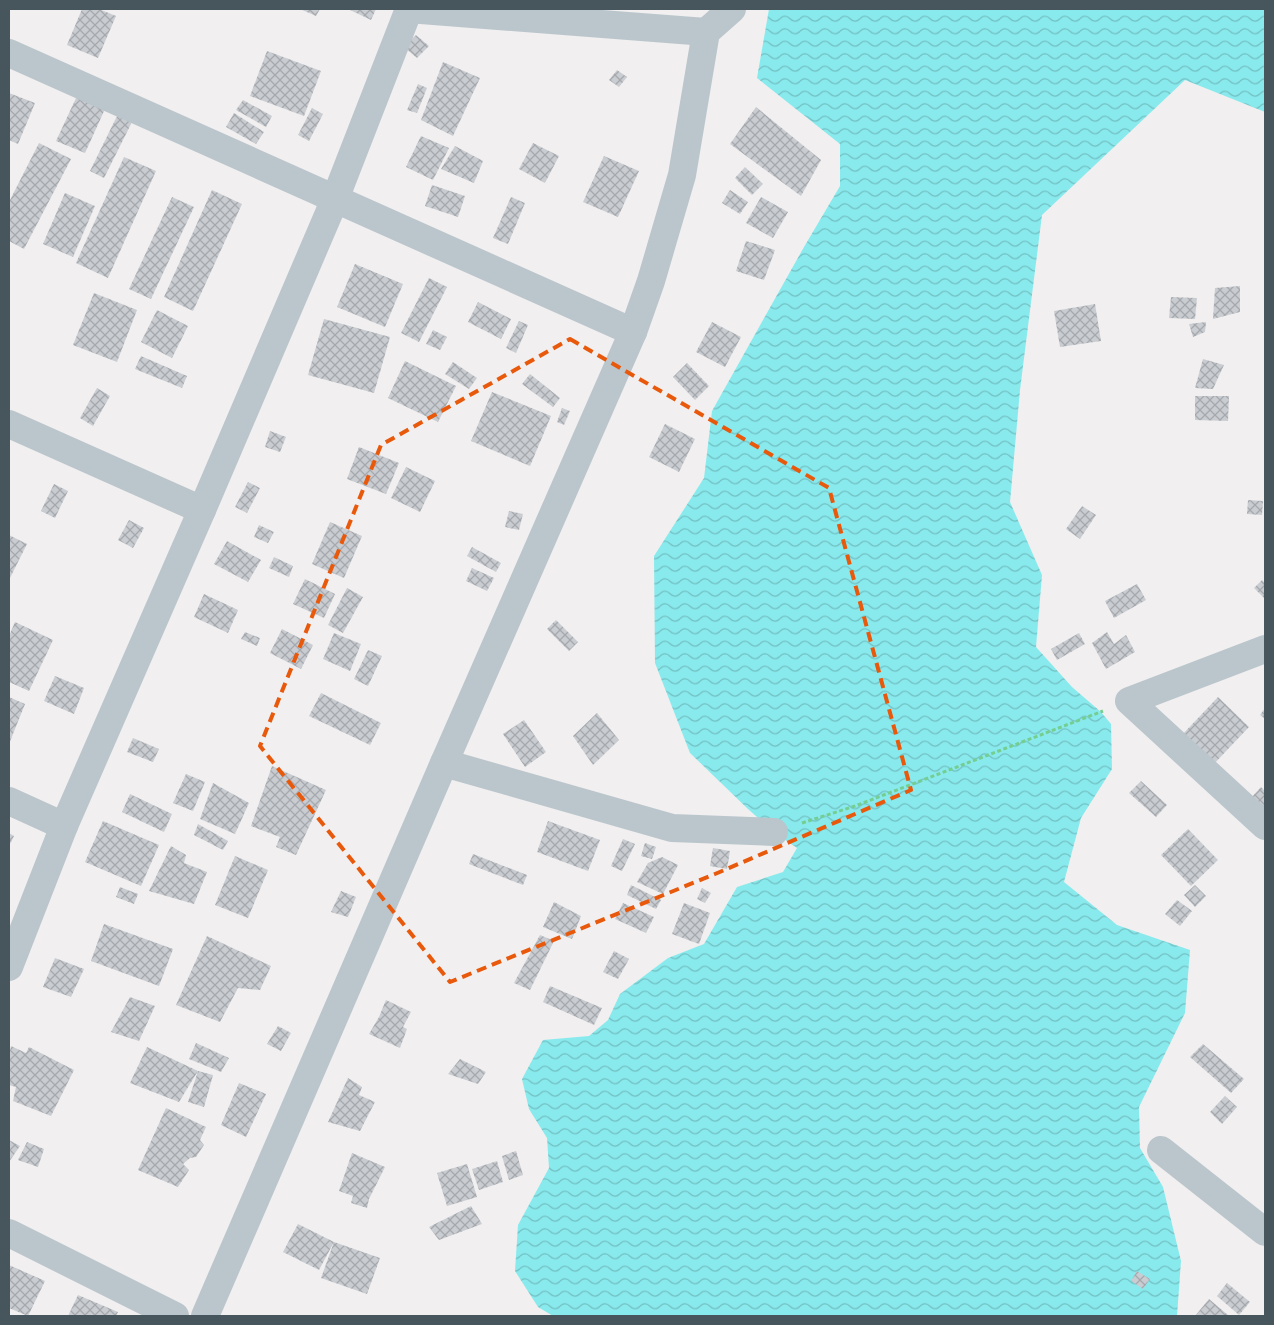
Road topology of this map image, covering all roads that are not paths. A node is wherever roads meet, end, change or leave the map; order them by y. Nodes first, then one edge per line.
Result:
1 (408, 9) edge
2 (732, 9) edge
3 (706, 32) junction
4 (9, 54) edge
5 (335, 199) junction
6 (633, 332) junction
7 (9, 424) edge
8 (202, 510) junction
9 (1265, 649) edge
10 (444, 763) junction
11 (9, 801) edge
12 (64, 826) junction
13 (1265, 826) edge
14 (774, 832) road end
15 (9, 967) edge
16 (1161, 1150) dead end
17 (1265, 1232) edge
18 (9, 1233) edge
19 (174, 1316) edge
20 (205, 1316) edge

1 - 3 street
1 - 5 street
2 - 3 street
3 - 6 street
4 - 5 street
5 - 6 street
5 - 8 street
6 - 10 street
7 - 8 street
8 - 12 street
9 - 13 street
10 - 14 street
10 - 20 street
11 - 12 street
12 - 15 street
16 - 17 street
18 - 19 street

